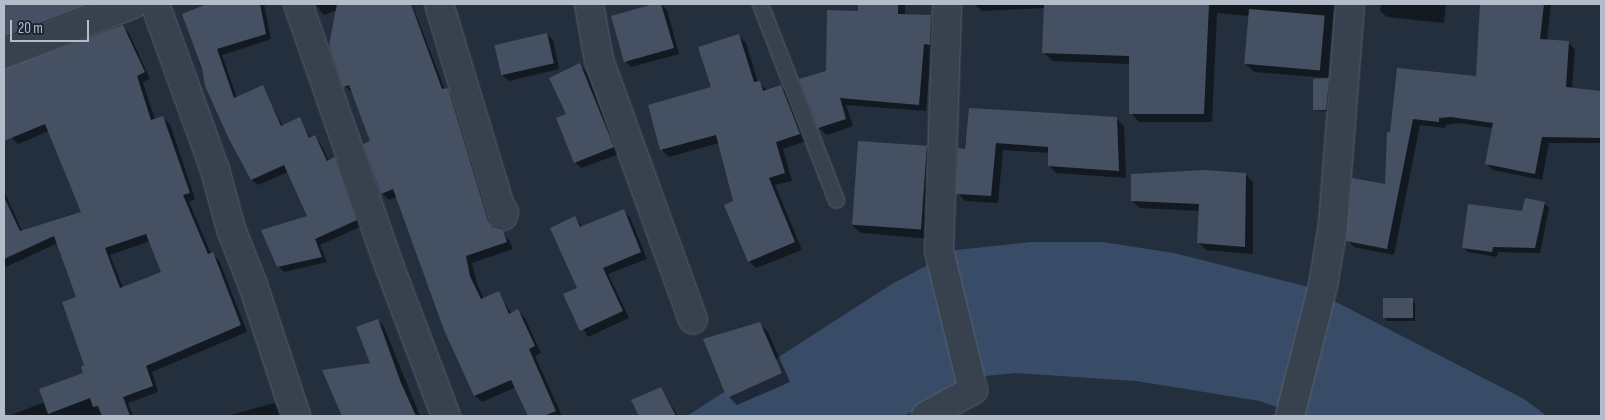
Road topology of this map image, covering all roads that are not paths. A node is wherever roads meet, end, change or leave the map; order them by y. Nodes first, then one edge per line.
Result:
1 (133, 4) edge
2 (155, 4) edge
3 (298, 4) edge
4 (439, 4) edge
5 (589, 4) edge
6 (760, 4) edge
7 (947, 4) edge
8 (1350, 4) edge
9 (4, 54) edge
10 (836, 200) dead end
11 (504, 212) dead end
12 (693, 319) dead end
13 (296, 416) edge
14 (446, 416) edge
15 (926, 416) edge
16 (1290, 416) edge

1 - 9 street
2 - 13 street
3 - 14 street
4 - 11 street
5 - 12 street
6 - 10 lane
7 - 15 street
8 - 16 street

